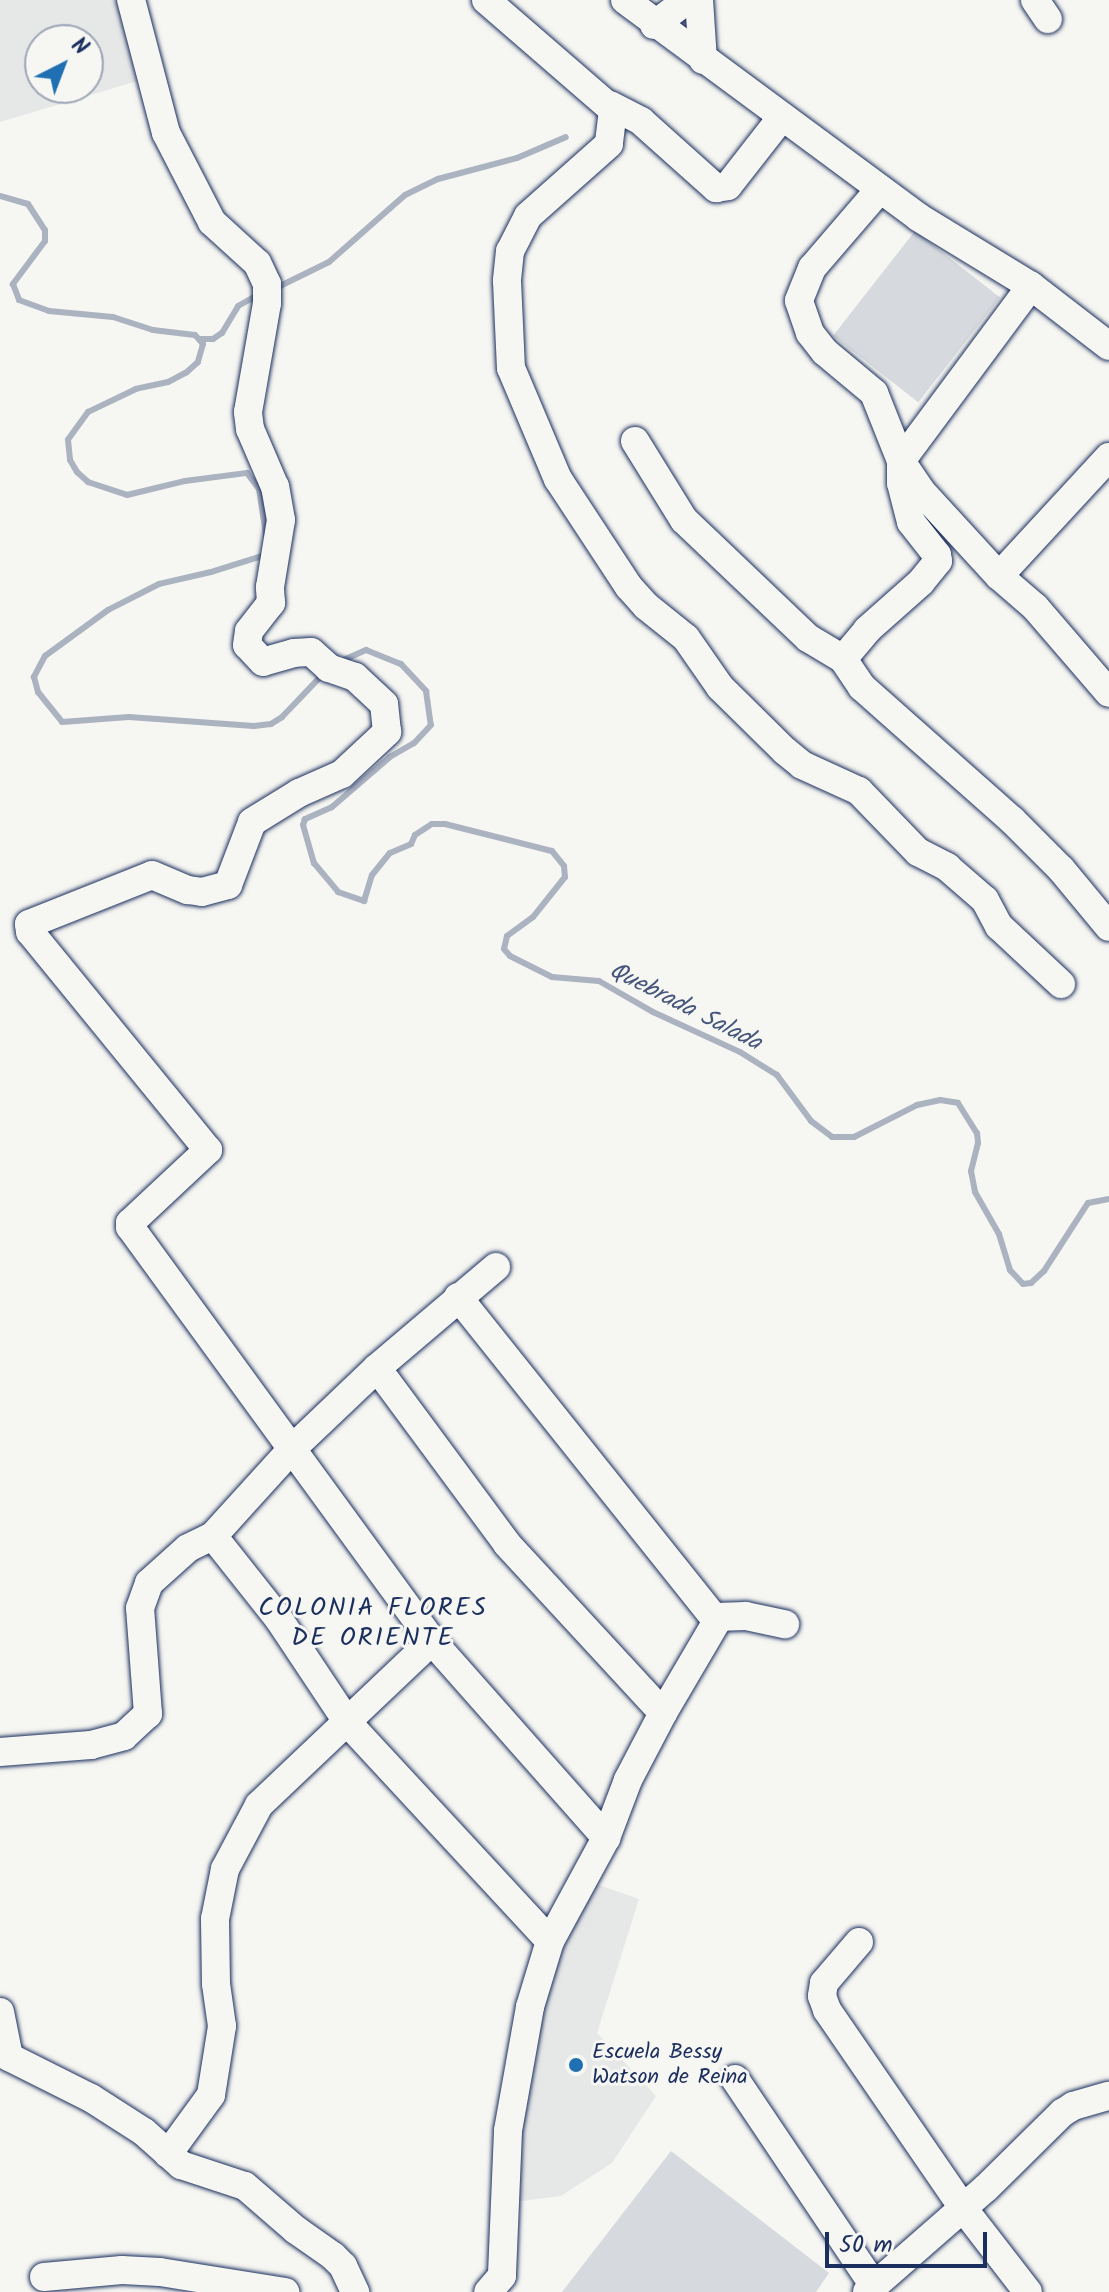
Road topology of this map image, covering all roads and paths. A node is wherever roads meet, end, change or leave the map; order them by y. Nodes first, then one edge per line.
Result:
1 (131, 0) edge
2 (486, 0) edge
3 (625, 0) edge
4 (687, 0) edge
5 (699, 0) edge
6 (654, 25) junction
7 (703, 60) junction
8 (610, 105) junction
9 (782, 117) junction
10 (880, 189) junction
11 (1031, 286) junction
12 (1109, 346) edge
13 (635, 441) dead end
14 (1109, 457) edge
15 (901, 461) junction
16 (999, 576) junction
17 (843, 659) junction
18 (1107, 685) edge
19 (1109, 927) edge
20 (1061, 984) dead end
21 (496, 1267) dead end
22 (458, 1297) junction
23 (377, 1368) junction
24 (292, 1449) junction
25 (213, 1536) junction
26 (716, 1617) junction
27 (785, 1624) dead end
28 (432, 1641) junction
29 (663, 1713) junction
30 (348, 1723) junction
31 (0, 1752) edge
32 (606, 1838) junction
33 (550, 1941) junction
34 (859, 1942) dead end
35 (0, 2012) edge
36 (735, 2079) dead end
37 (1109, 2096) edge
38 (168, 2154) junction
39 (963, 2208) junction
40 (44, 2277) dead end
41 (871, 2289) edge
42 (285, 2292) edge
43 (355, 2292) edge
44 (488, 2292) edge
45 (1028, 2292) edge

1 - 24 street
2 - 8 street
3 - 6 street
4 - 6 street
5 - 7 street
6 - 7 street
7 - 9 street
8 - 9 street
8 - 20 street
9 - 10 street
10 - 11 street
10 - 15 street
11 - 12 street
11 - 15 street
13 - 17 street
14 - 16 street
15 - 16 street
15 - 17 street
16 - 18 street
17 - 19 street
21 - 22 street
22 - 23 street
22 - 26 street
23 - 24 street
23 - 29 street
24 - 25 street
24 - 28 street
25 - 30 street
25 - 31 street
26 - 27 street
26 - 29 street
28 - 30 street
28 - 32 street
29 - 32 street
30 - 33 street
30 - 38 street
32 - 33 street
33 - 44 street
34 - 39 street
35 - 38 street
36 - 41 street
37 - 39 street
38 - 43 street
39 - 41 street
39 - 45 street
40 - 42 street

